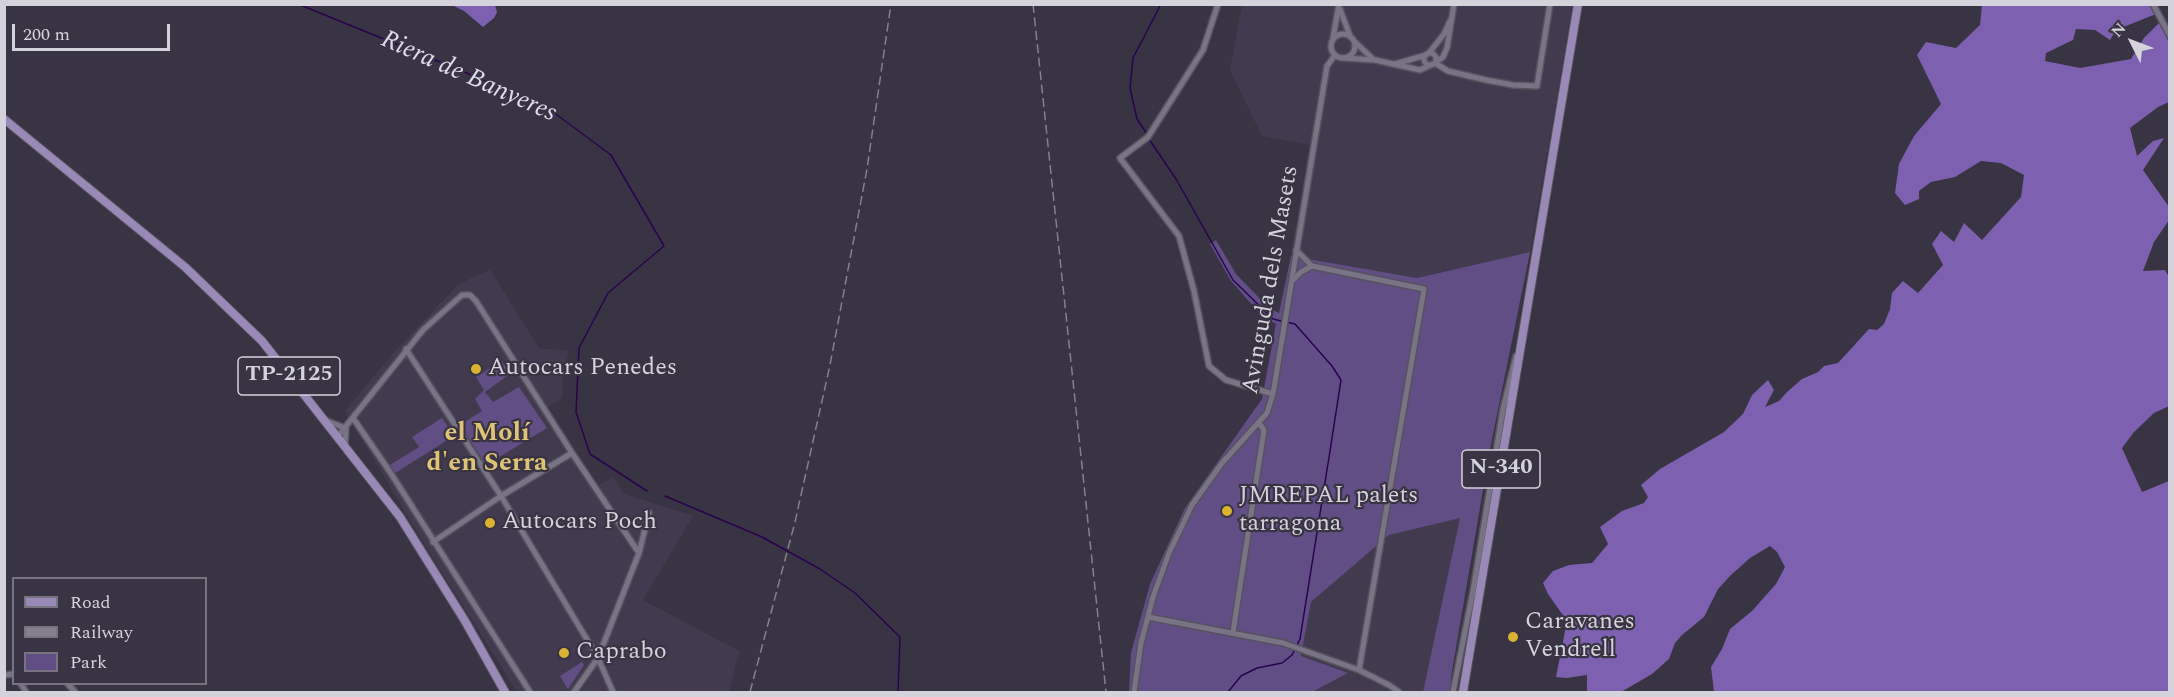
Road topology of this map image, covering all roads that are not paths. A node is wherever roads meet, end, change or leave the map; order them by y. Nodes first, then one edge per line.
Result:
1 (1218, 4) edge
2 (1454, 4) edge
3 (1551, 4) edge
4 (1578, 4) edge
5 (2153, 4) edge
6 (1339, 6) edge
7 (1452, 17) junction
8 (2169, 36) edge
9 (1352, 39) junction
10 (1332, 41) junction
11 (1427, 54) junction
12 (1335, 55) junction
13 (1343, 58) junction
14 (1374, 60) junction
15 (1435, 63) junction
16 (1394, 64) junction
17 (4, 119) edge
18 (1538, 246) junction
19 (1296, 250) junction
20 (1303, 258) junction
21 (1293, 264) junction
22 (1312, 266) junction
23 (1301, 272) junction
24 (1290, 283) junction
25 (406, 349) junction
26 (1273, 394) junction
27 (353, 418) junction
28 (324, 420) junction
29 (1259, 423) junction
30 (346, 427) junction
31 (338, 436) junction
32 (345, 446) junction
33 (572, 453) junction
34 (501, 496) junction
35 (649, 513) dead end
36 (433, 542) junction
37 (639, 553) junction
38 (1148, 617) junction
39 (1233, 632) junction
40 (598, 658) junction
41 (1359, 670) junction
42 (505, 693) edge
43 (530, 693) edge
44 (574, 693) edge
45 (613, 693) edge
46 (1134, 693) edge
47 (1399, 693) edge
48 (1453, 693) edge
49 (1463, 693) edge

1 - 26 street
2 - 7 street
3 - 15 street
4 - 18 main road, N-340
5 - 8 street
6 - 9 street
6 - 10 street
7 - 11 street
7 - 15 street
9 - 10 street
9 - 13 street
9 - 14 street
10 - 12 street
11 - 15 street
11 - 15 street
11 - 16 street
12 - 13 street
12 - 19 street, Avinguda dels Masets
13 - 14 street
14 - 16 street
15 - 16 street
17 - 28 main road, TP-2125
18 - 48 street
18 - 49 main road, N-340
19 - 20 street
19 - 21 street, Avinguda dels Masets
20 - 21 street
20 - 22 street
21 - 23 street
21 - 24 street, Avinguda dels Masets
22 - 23 street
22 - 41 street
23 - 24 street
24 - 26 street, Avinguda dels Masets
25 - 27 street
25 - 33 street
25 - 34 street
26 - 29 street, Avinguda dels Masets
27 - 30 street
27 - 36 street
28 - 30 street
28 - 31 main road, TP-2125
29 - 38 street, Avinguda dels Masets
29 - 39 street
30 - 31 street
30 - 32 street
31 - 32 main road, TP-2125
32 - 42 main road, TP-2125
33 - 34 street
33 - 37 street
34 - 36 street
34 - 40 street
35 - 37 street
36 - 43 street
37 - 40 street
38 - 39 street
38 - 46 street, Avinguda dels Masets
39 - 41 street
40 - 44 street
40 - 45 street
41 - 47 street

